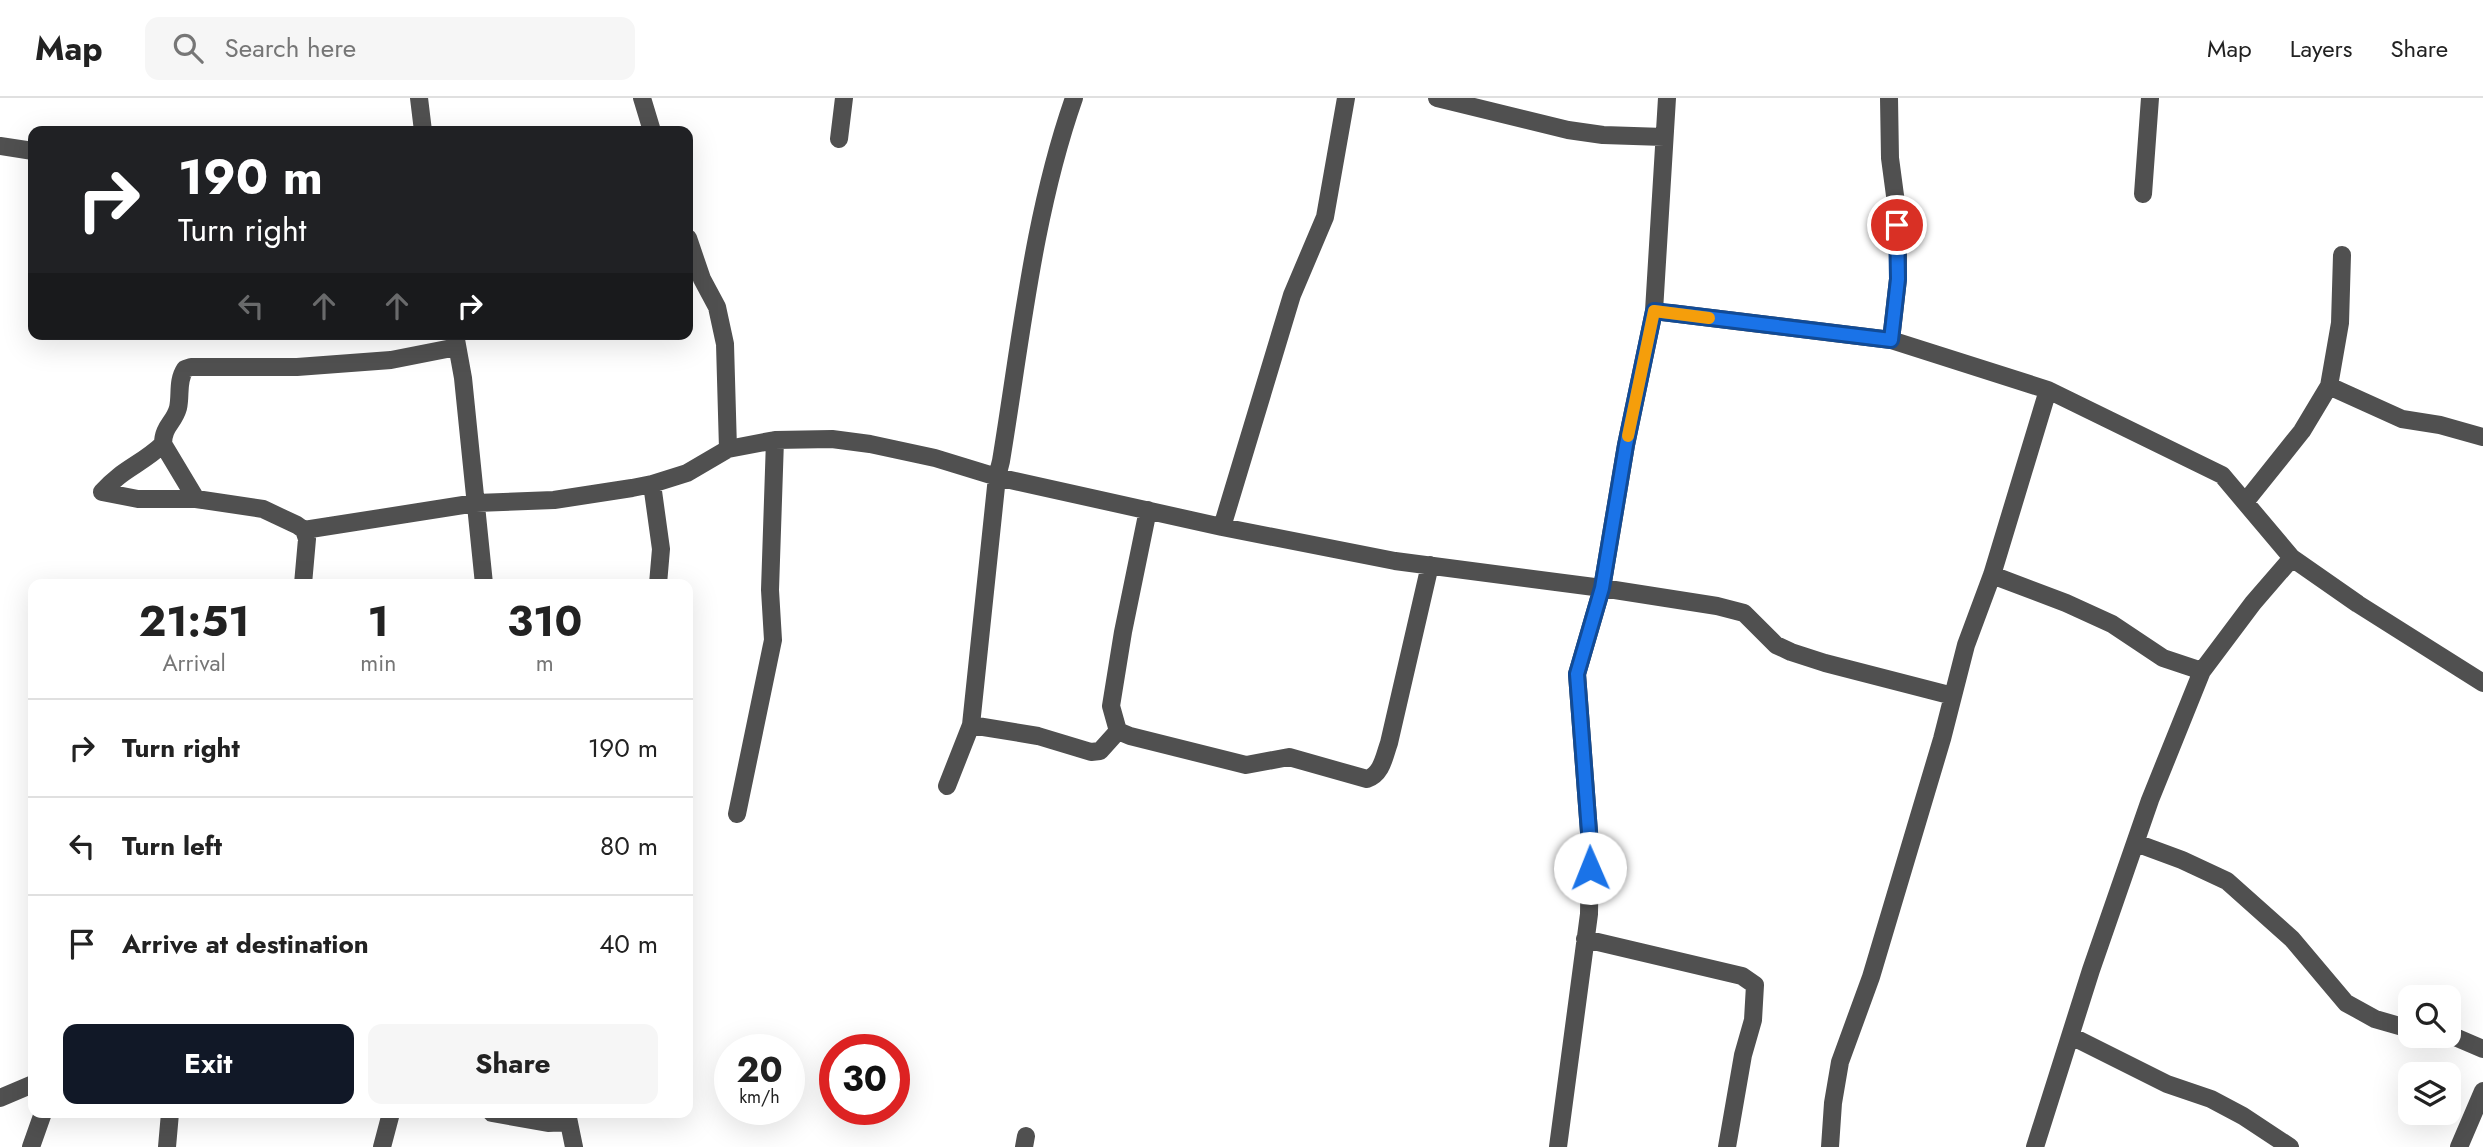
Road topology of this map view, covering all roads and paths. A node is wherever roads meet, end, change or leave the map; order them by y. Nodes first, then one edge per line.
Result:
1 (419, 98) edge
2 (642, 98) edge
3 (844, 98) edge
4 (1073, 98) edge
5 (1346, 98) edge
6 (1437, 98) edge
7 (1667, 98) edge
8 (1889, 98) edge
9 (2150, 98) edge
10 (422, 126) edge
11 (650, 126) edge
12 (1664, 137) junction
13 (839, 139) dead end
14 (0, 146) edge
15 (28, 150) edge
16 (2143, 194) dead end
17 (693, 253) edge
18 (2342, 255) dead end
19 (1654, 311) junction
20 (1891, 340) junction
21 (456, 341) edge
22 (2329, 386) junction
23 (2048, 390) junction
24 (2483, 437) edge
25 (775, 439) junction
26 (163, 444) junction
27 (728, 449) junction
28 (997, 477) junction
29 (652, 484) junction
30 (197, 499) junction
31 (2246, 501) junction
32 (476, 503) junction
33 (1148, 510) junction
34 (1222, 527) junction
35 (304, 530) junction
36 (2292, 558) junction
37 (1430, 565) junction
38 (1992, 575) junction
39 (303, 579) edge
40 (484, 579) edge
41 (658, 579) edge
42 (1602, 588) junction
43 (2202, 671) junction
44 (2483, 683) edge
45 (1953, 696) junction
46 (971, 725) junction
47 (1118, 731) junction
48 (947, 786) dead end
49 (737, 814) dead end
50 (2136, 843) junction
51 (1586, 939) junction
52 (2398, 1026) edge
53 (2071, 1036) junction
54 (2461, 1040) edge
55 (2483, 1049) edge
56 (28, 1086) edge
57 (2483, 1091) edge
58 (0, 1098) edge
59 (41, 1118) edge
60 (170, 1118) edge
61 (390, 1118) edge
62 (520, 1118) edge
63 (565, 1118) edge
64 (568, 1118) edge
65 (32, 1147) edge
66 (167, 1147) edge
67 (382, 1147) edge
68 (574, 1147) edge
69 (1559, 1147) edge
70 (1727, 1147) edge
71 (1830, 1147) edge
72 (2035, 1147) edge
73 (2290, 1147) edge
74 (2459, 1147) edge

1 - 10 street
2 - 11 street
3 - 13 street
4 - 28 street
5 - 34 street
6 - 12 street
7 - 12 street
8 - 20 street
9 - 16 street
12 - 19 street
14 - 15 street
17 - 27 street
18 - 22 street
19 - 20 street
19 - 42 street
20 - 23 street
21 - 26 street
21 - 32 street
22 - 24 street
22 - 31 street
23 - 31 street
23 - 38 street
25 - 27 street
25 - 28 street
25 - 49 street
26 - 30 street
26 - 30 street
27 - 29 street
28 - 33 street
28 - 46 street
29 - 32 street
29 - 41 street
30 - 35 street
31 - 36 street
32 - 35 street
32 - 40 street
33 - 34 street
33 - 47 street
34 - 37 street
35 - 39 street
36 - 43 street
36 - 44 street
37 - 42 street
37 - 47 street
38 - 43 street
38 - 45 street
42 - 45 street
42 - 51 street
43 - 50 street
45 - 71 street
46 - 47 street
46 - 48 street
50 - 52 street
50 - 53 street
51 - 69 street
51 - 70 street
53 - 72 street
53 - 73 street
54 - 55 street
56 - 58 street
57 - 74 street
59 - 65 street
60 - 66 street
61 - 67 street
62 - 63 street
64 - 68 street

